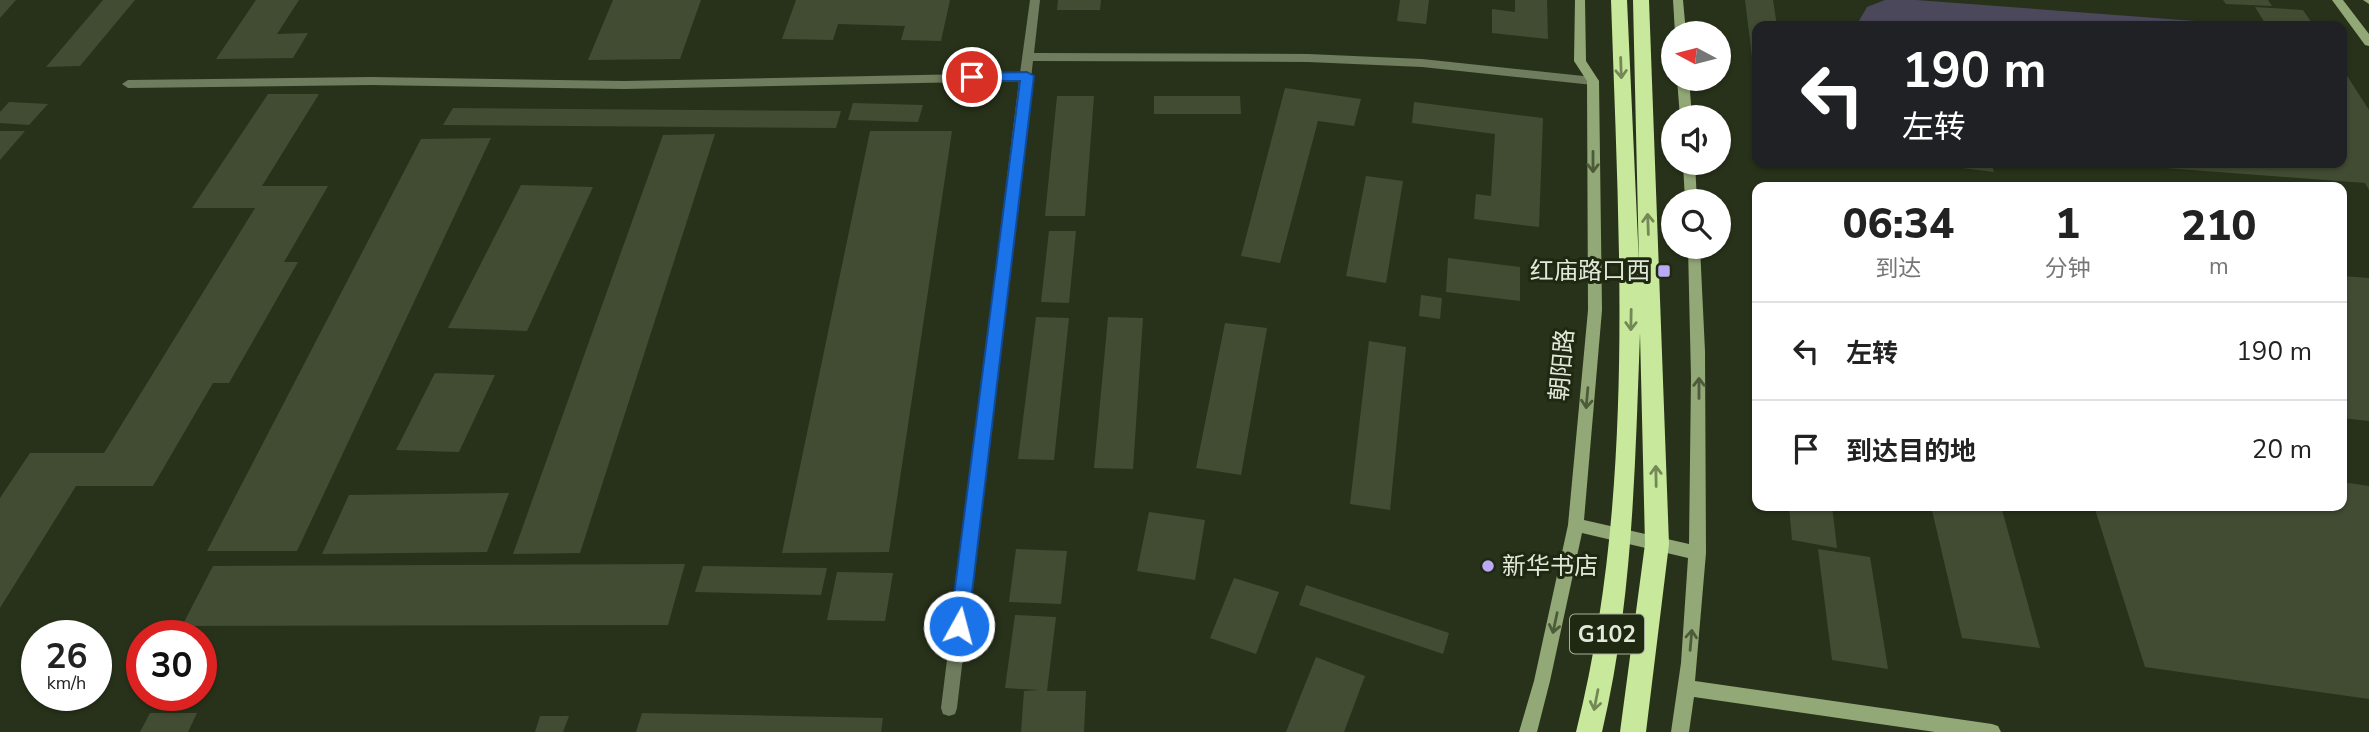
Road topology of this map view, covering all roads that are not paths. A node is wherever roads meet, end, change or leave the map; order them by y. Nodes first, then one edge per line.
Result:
1 (1035, 0) edge
2 (1580, 0) edge
3 (1619, 0) edge
4 (1641, 0) edge
5 (1678, 0) edge
6 (2337, 0) edge
7 (1680, 21) edge
8 (2369, 42) edge
9 (1029, 57) junction
10 (1027, 76) junction
11 (1593, 80) junction
12 (128, 84) dead end
13 (1695, 259) edge
14 (1576, 525) junction
15 (1622, 536) junction
16 (1657, 544) junction
17 (1698, 553) junction
18 (1687, 688) junction
19 (949, 708) dead end
20 (1528, 732) edge
21 (1589, 732) edge
22 (1633, 732) edge
23 (1680, 732) edge
24 (1992, 732) edge

1 - 9 street
2 - 11 street, 朝阳路
3 -> 15 highway, G102
16 -> 4 highway, G102
5 - 7 street
6 - 8 street
9 - 10 street
9 - 11 street
10 - 12 street
10 - 19 street
11 -> 14 street, 朝阳路
17 -> 13 street
14 - 15 street
14 -> 20 street, 朝阳路
15 - 16 street
15 -> 21 highway, G102
16 - 17 street
16 - 22 highway, G102
18 -> 17 street
18 - 23 street
18 - 24 street

